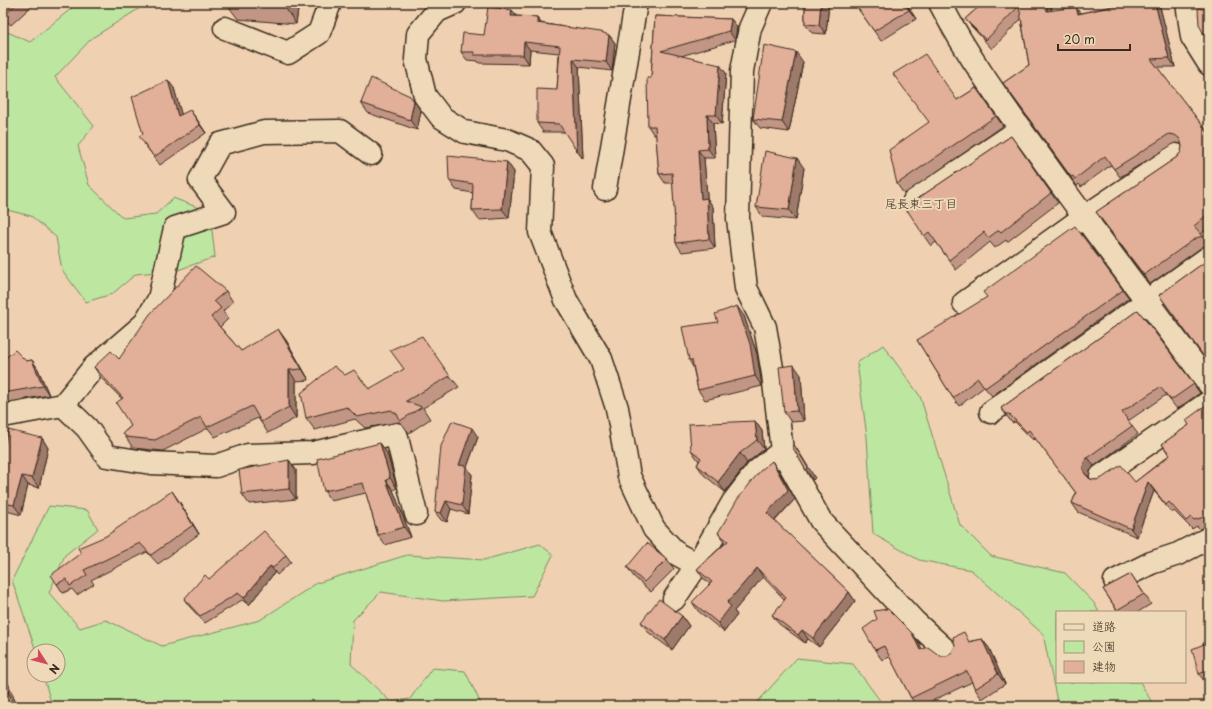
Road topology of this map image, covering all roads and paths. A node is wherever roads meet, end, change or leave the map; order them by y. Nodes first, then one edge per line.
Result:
1 (330, 3) edge
2 (455, 3) edge
3 (636, 3) edge
4 (762, 3) edge
5 (940, 3) edge
6 (1187, 3) edge
7 (1205, 3) edge
8 (1209, 5) edge
9 (225, 28) dead end
10 (1209, 64) edge
11 (1021, 130) junction
12 (371, 154) dead end
13 (1176, 155) dead end
14 (605, 189) dead end
15 (914, 201) edge
16 (1084, 218) junction
17 (1209, 257) edge
18 (1146, 300) junction
19 (964, 303) dead end
20 (1209, 384) edge
21 (1209, 402) edge
22 (64, 405) junction
23 (991, 412) dead end
24 (3, 416) edge
25 (782, 451) junction
26 (1101, 476) dead end
27 (416, 514) dead end
28 (1209, 538) edge
29 (698, 565) junction
30 (1115, 581) edge
31 (674, 599) dead end
32 (950, 654) edge

1 - 9 street
2 - 29 street
3 - 14 street
4 - 25 street
5 - 11 street
6 - 10 street
7 - 8 street
11 - 15 street
11 - 16 street
12 - 22 street
13 - 16 street
16 - 18 street
16 - 19 street
17 - 18 street
18 - 20 street
18 - 23 street
21 - 26 street
22 - 24 street
22 - 27 street
25 - 29 street
25 - 32 street
28 - 30 street
29 - 31 street

